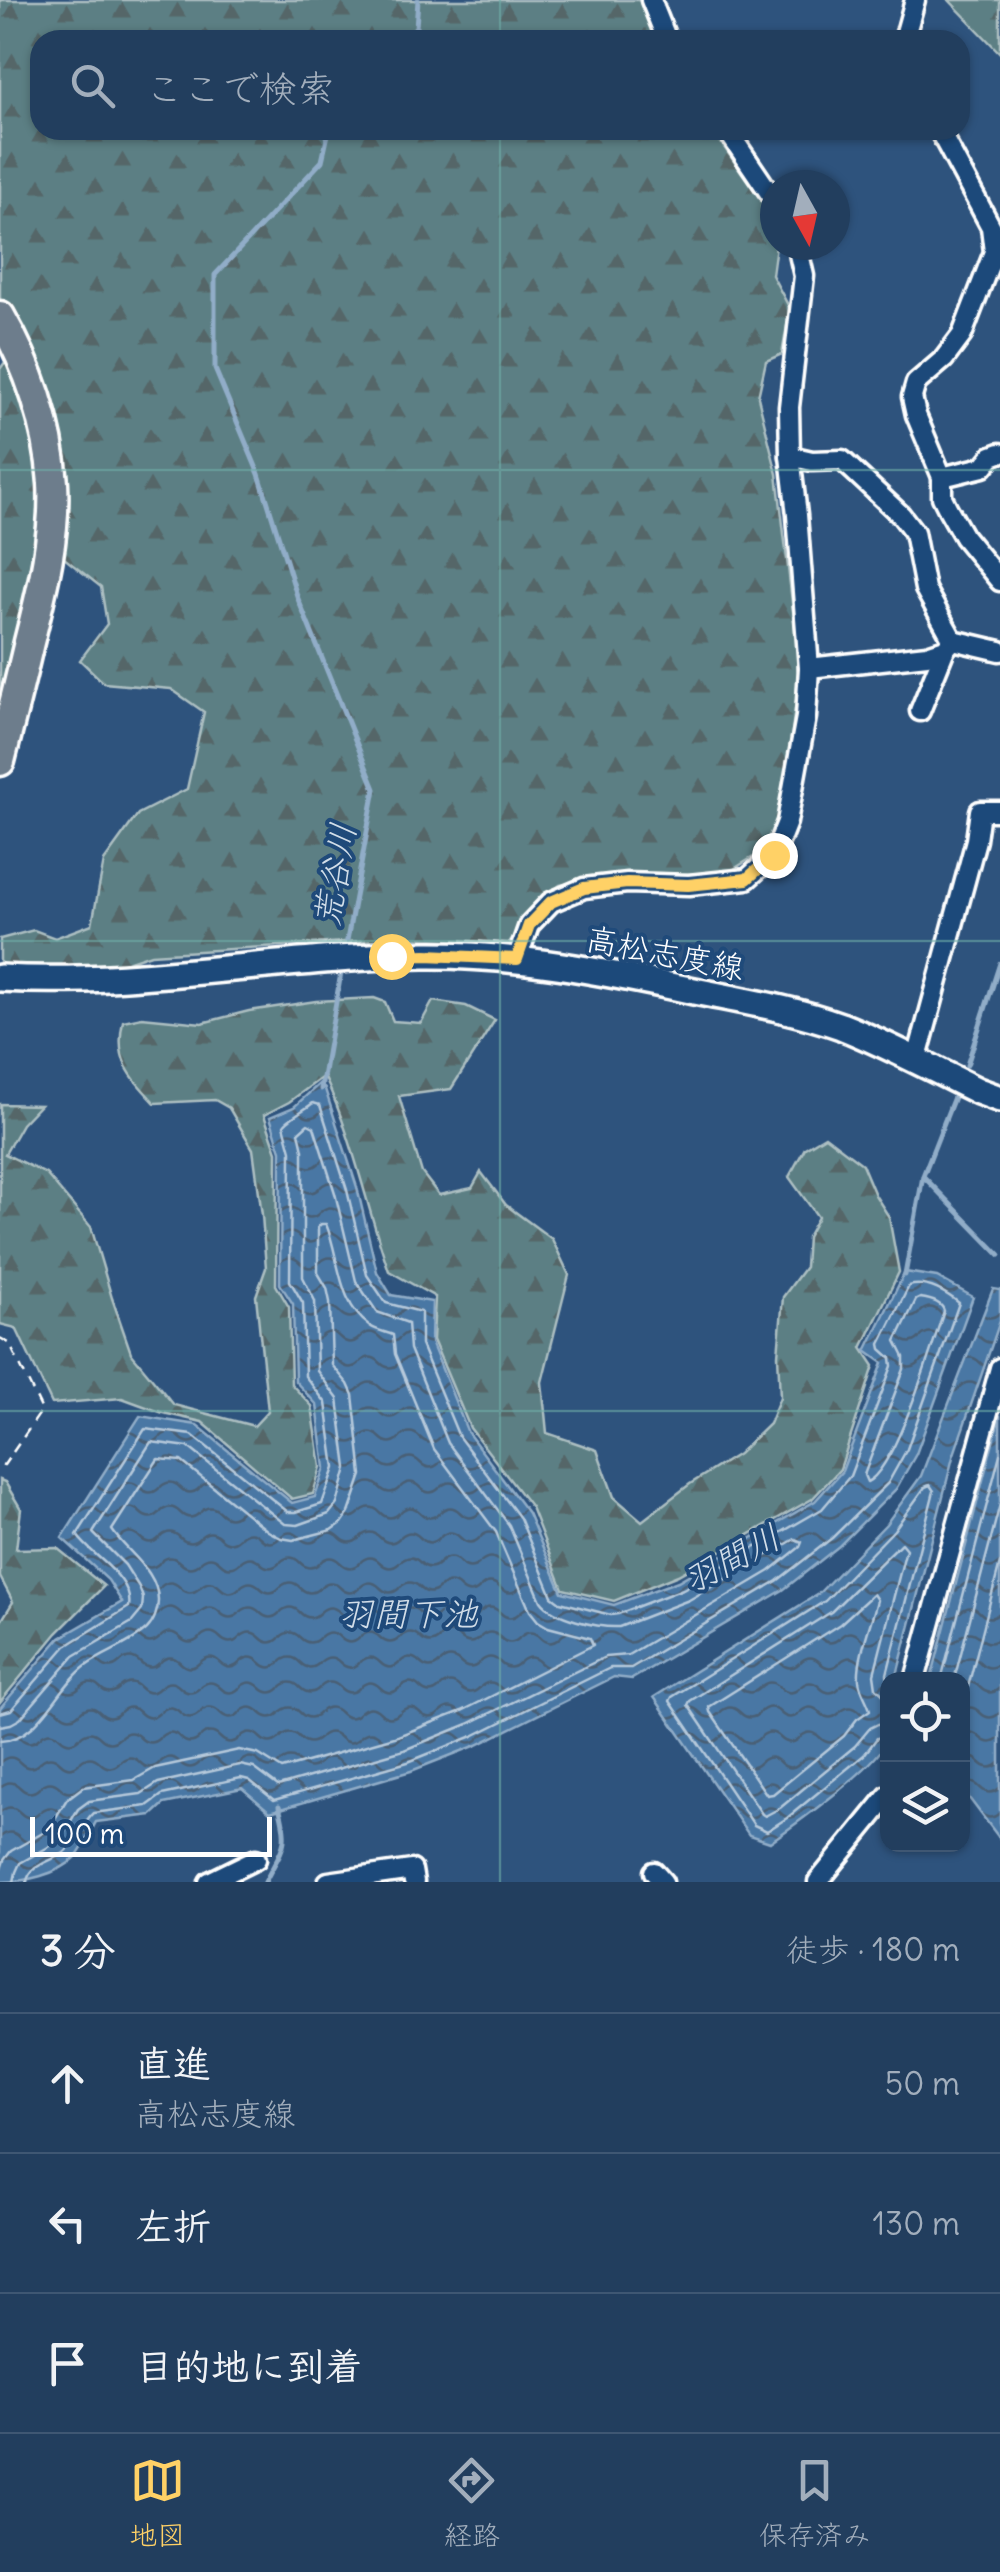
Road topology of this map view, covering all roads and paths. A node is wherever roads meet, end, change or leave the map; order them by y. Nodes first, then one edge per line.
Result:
1 (650, 0) edge
2 (915, 0) edge
3 (662, 30) edge
4 (907, 30) edge
5 (734, 140) edge
6 (944, 140) edge
7 (760, 179) edge
8 (997, 252) edge
9 (800, 260) edge
10 (0, 316) edge
11 (1000, 452) edge
12 (790, 456) junction
13 (942, 477) junction
14 (1000, 582) edge
15 (949, 645) junction
16 (1000, 650) edge
17 (808, 668) junction
18 (920, 711) dead end
19 (0, 761) edge
20 (1000, 810) edge
21 (517, 959) junction
22 (0, 978) edge
23 (916, 1062) junction
24 (1000, 1099) edge
25 (0, 1338) edge
26 (1000, 1368) edge
27 (0, 1464) edge
28 (916, 1672) edge
29 (880, 1806) edge
30 (256, 1859) dead end
31 (208, 1882) edge
32 (328, 1882) edge
33 (414, 1882) edge
34 (818, 1882) edge

1 - 3 street
2 - 4 street
5 - 7 street
6 - 8 street
8 - 13 street
9 - 12 street
10 - 19 main road
11 - 13 street
12 - 15 street
12 - 17 street
13 - 14 street
15 - 16 street
15 - 17 street
15 - 18 street
17 - 21 street
20 - 23 street
21 - 22 main road, 高松志度線
21 - 23 main road, 高松志度線
23 - 24 main road, 高松志度線
25 - 27 path
26 - 28 street
29 - 34 street
30 - 31 street
32 - 33 street

